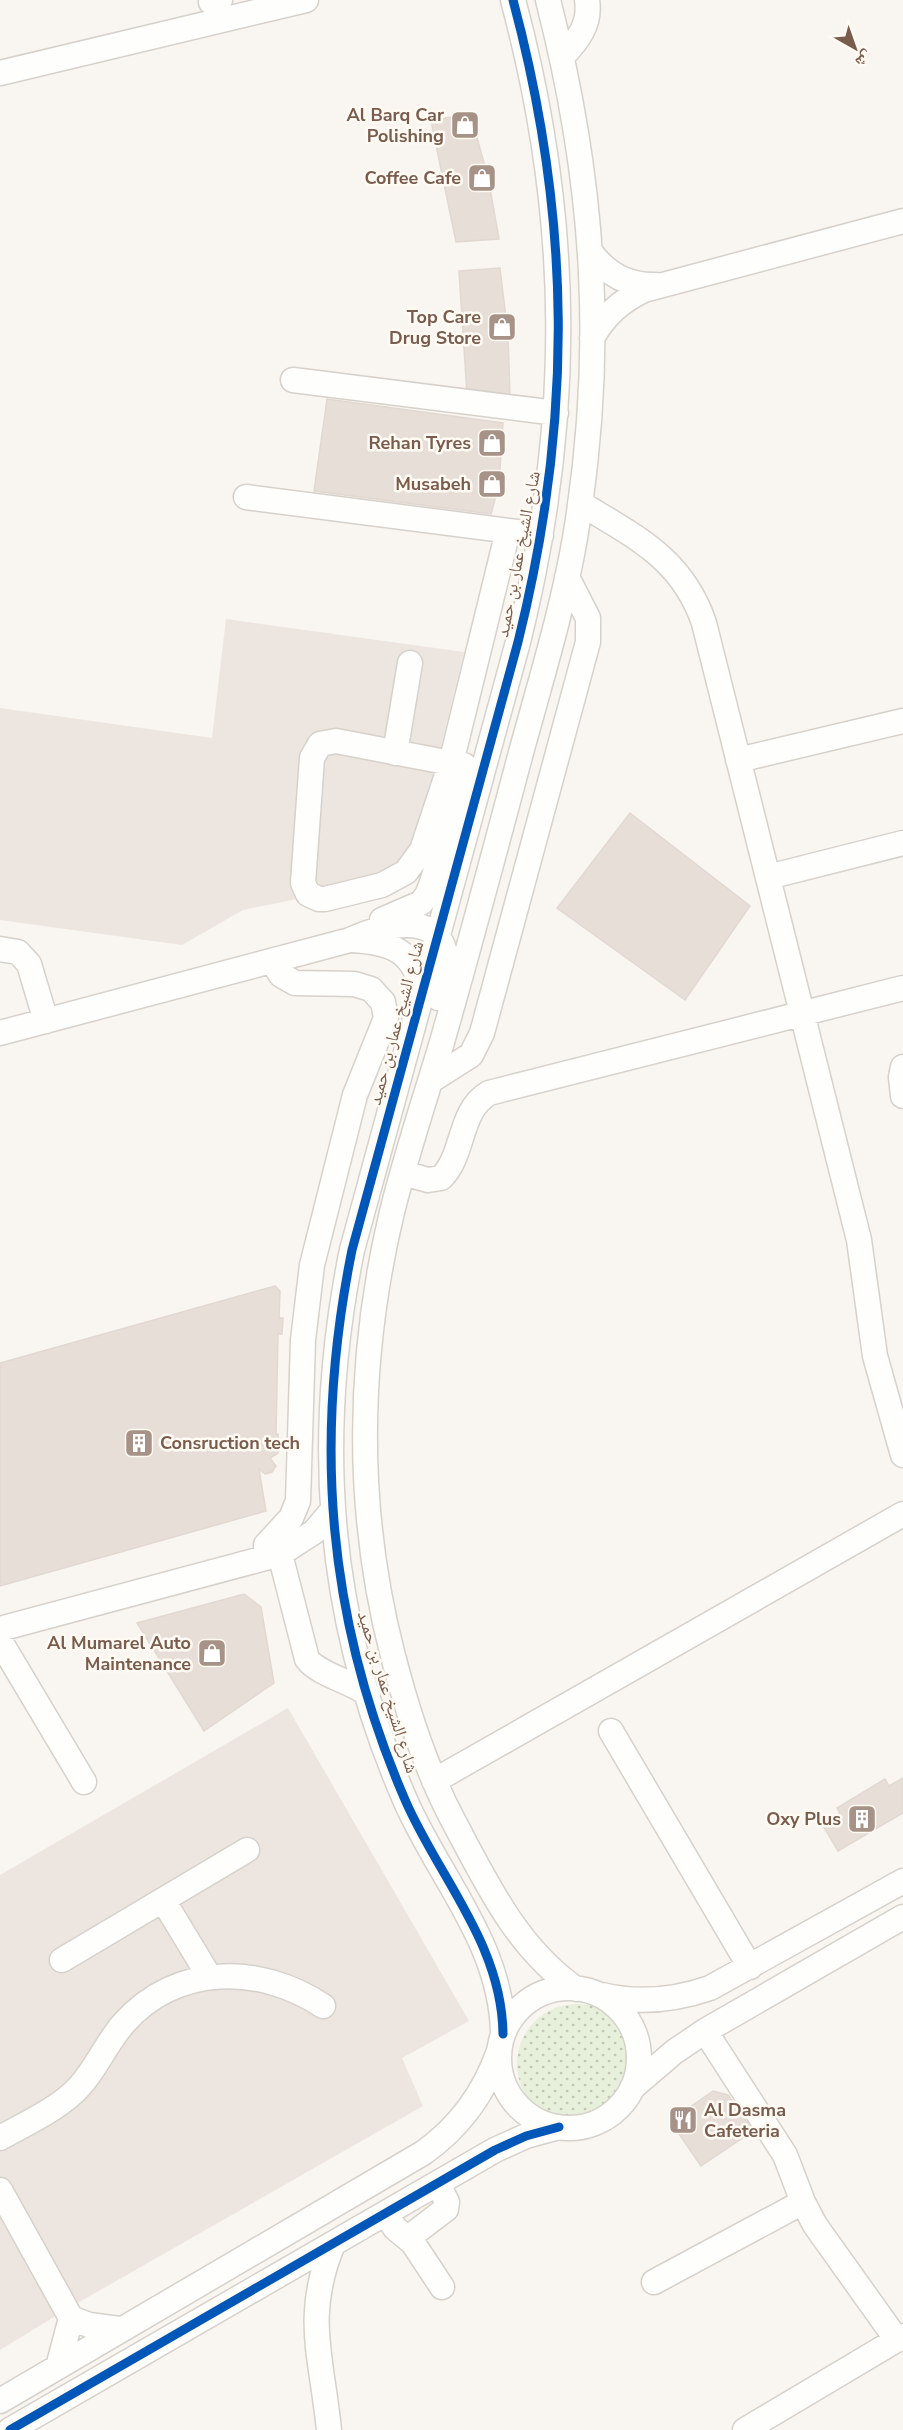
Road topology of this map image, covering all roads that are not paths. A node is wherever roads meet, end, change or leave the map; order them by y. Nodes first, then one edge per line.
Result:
1 (306, 0) edge
2 (513, 0) edge
3 (548, 0) edge
4 (587, 0) edge
5 (562, 57) junction
6 (0, 73) edge
7 (903, 221) edge
8 (592, 254) junction
9 (658, 285) junction
10 (592, 338) junction
11 (293, 380) dead end
12 (556, 413) junction
13 (246, 497) dead end
14 (580, 503) junction
15 (508, 531) junction
16 (541, 535) junction
17 (567, 577) junction
18 (410, 663) dead end
19 (903, 721) edge
20 (562, 739) junction
21 (395, 753) junction
22 (738, 760) junction
23 (451, 763) junction
24 (518, 765) junction
25 (483, 771) junction
26 (903, 843) edge
27 (768, 877) junction
28 (436, 937) junction
29 (350, 940) junction
30 (0, 949) edge
31 (272, 961) junction
32 (903, 988) edge
33 (422, 991) junction
34 (802, 1014) junction
35 (46, 1021) junction
36 (0, 1033) edge
37 (903, 1068) edge
38 (400, 1071) junction
39 (430, 1081) junction
40 (355, 1095) junction
41 (903, 1096) edge
42 (413, 1140) junction
43 (403, 1173) junction
44 (903, 1455) edge
45 (331, 1512) junction
46 (903, 1514) edge
47 (273, 1555) junction
48 (0, 1629) edge
49 (0, 1641) edge
50 (368, 1694) junction
51 (611, 1731) dead end
52 (434, 1781) junction
53 (84, 1782) dead end
54 (247, 1850) dead end
55 (903, 1881) edge
56 (163, 1900) junction
57 (903, 1917) edge
58 (62, 1960) dead end
59 (750, 1967) junction
60 (209, 1976) junction
61 (585, 1991) junction
62 (323, 2006) dead end
63 (705, 2031) junction
64 (501, 2043) junction
65 (632, 2088) junction
66 (559, 2127) junction
67 (0, 2138) edge
68 (438, 2184) junction
69 (0, 2190) edge
70 (803, 2202) junction
71 (386, 2214) junction
72 (408, 2238) junction
73 (333, 2244) junction
74 (654, 2282) dead end
75 (442, 2287) dead end
76 (71, 2318) junction
77 (118, 2329) junction
78 (900, 2338) edge
79 (58, 2367) junction
80 (0, 2401) edge
81 (10, 2430) edge
82 (329, 2430) edge
83 (745, 2430) edge

1 - 6 street
2 - 12 street, شارع الشيخ عمار بن حميد
3 - 5 street, شارع الشيخ عمار بن حميد
4 - 5 street
5 - 8 street, شارع الشيخ عمار بن حميد
7 - 9 street
8 - 9 street
8 - 10 street, شارع الشيخ عمار بن حميد
9 - 10 street
10 - 14 street, شارع الشيخ عمار بن حميد
11 - 12 street
12 - 16 street, شارع الشيخ عمار بن حميد
13 - 15 street
14 - 17 street, شارع الشيخ عمار بن حميد
14 - 22 street
15 - 16 street
15 - 23 street
16 - 25 street, شارع الشيخ عمار بن حميد
17 - 20 street
17 - 24 street, شارع الشيخ عمار بن حميد
18 - 21 street
19 - 22 street
20 - 24 street
20 - 39 street
21 - 23 street
21 - 23 street
22 - 27 street
23 - 25 street
24 - 39 street, شارع الشيخ عمار بن حميد
25 - 28 street, شارع الشيخ عمار بن حميد
25 - 29 street
26 - 27 street
27 - 34 street
28 - 29 street
28 - 33 street, شارع الشيخ عمار بن حميد
28 - 42 street
29 - 31 street
29 - 33 street
30 - 35 street
31 - 35 street
31 - 40 street
32 - 34 street
33 - 38 street, شارع الشيخ عمار بن حميد
34 - 43 street
34 - 44 street
35 - 36 street
37 - 41 street
38 - 40 street
38 - 45 street, شارع الشيخ عمار بن حميد
39 - 42 street, شارع الشيخ عمار بن حميد
40 - 47 street
42 - 43 street, شارع الشيخ عمار بن حميد
43 - 52 street, شارع الشيخ عمار بن حميد
45 - 47 street
45 - 50 street, شارع الشيخ عمار بن حميد
46 - 52 street
47 - 48 street
47 - 50 street
49 - 53 street
50 - 64 street, شارع الشيخ عمار بن حميد
51 - 59 street
52 - 61 street, شارع الشيخ عمار بن حميد
54 - 56 street
55 - 59 street
56 - 58 street
56 - 60 street
57 - 63 street
59 - 61 street
60 - 62 street
60 - 67 street
61 - 64 street
61 - 65 street
63 - 65 street
63 - 70 street
64 - 66 street
64 - 77 street
65 - 66 street
66 - 68 street
68 - 71 street
68 - 72 street
69 - 76 street
70 - 74 street
70 - 78 street
71 - 72 street
71 - 73 street
72 - 75 street
73 - 81 street
73 - 82 street
76 - 77 street
76 - 79 street
77 - 79 street
78 - 83 street
79 - 80 street

